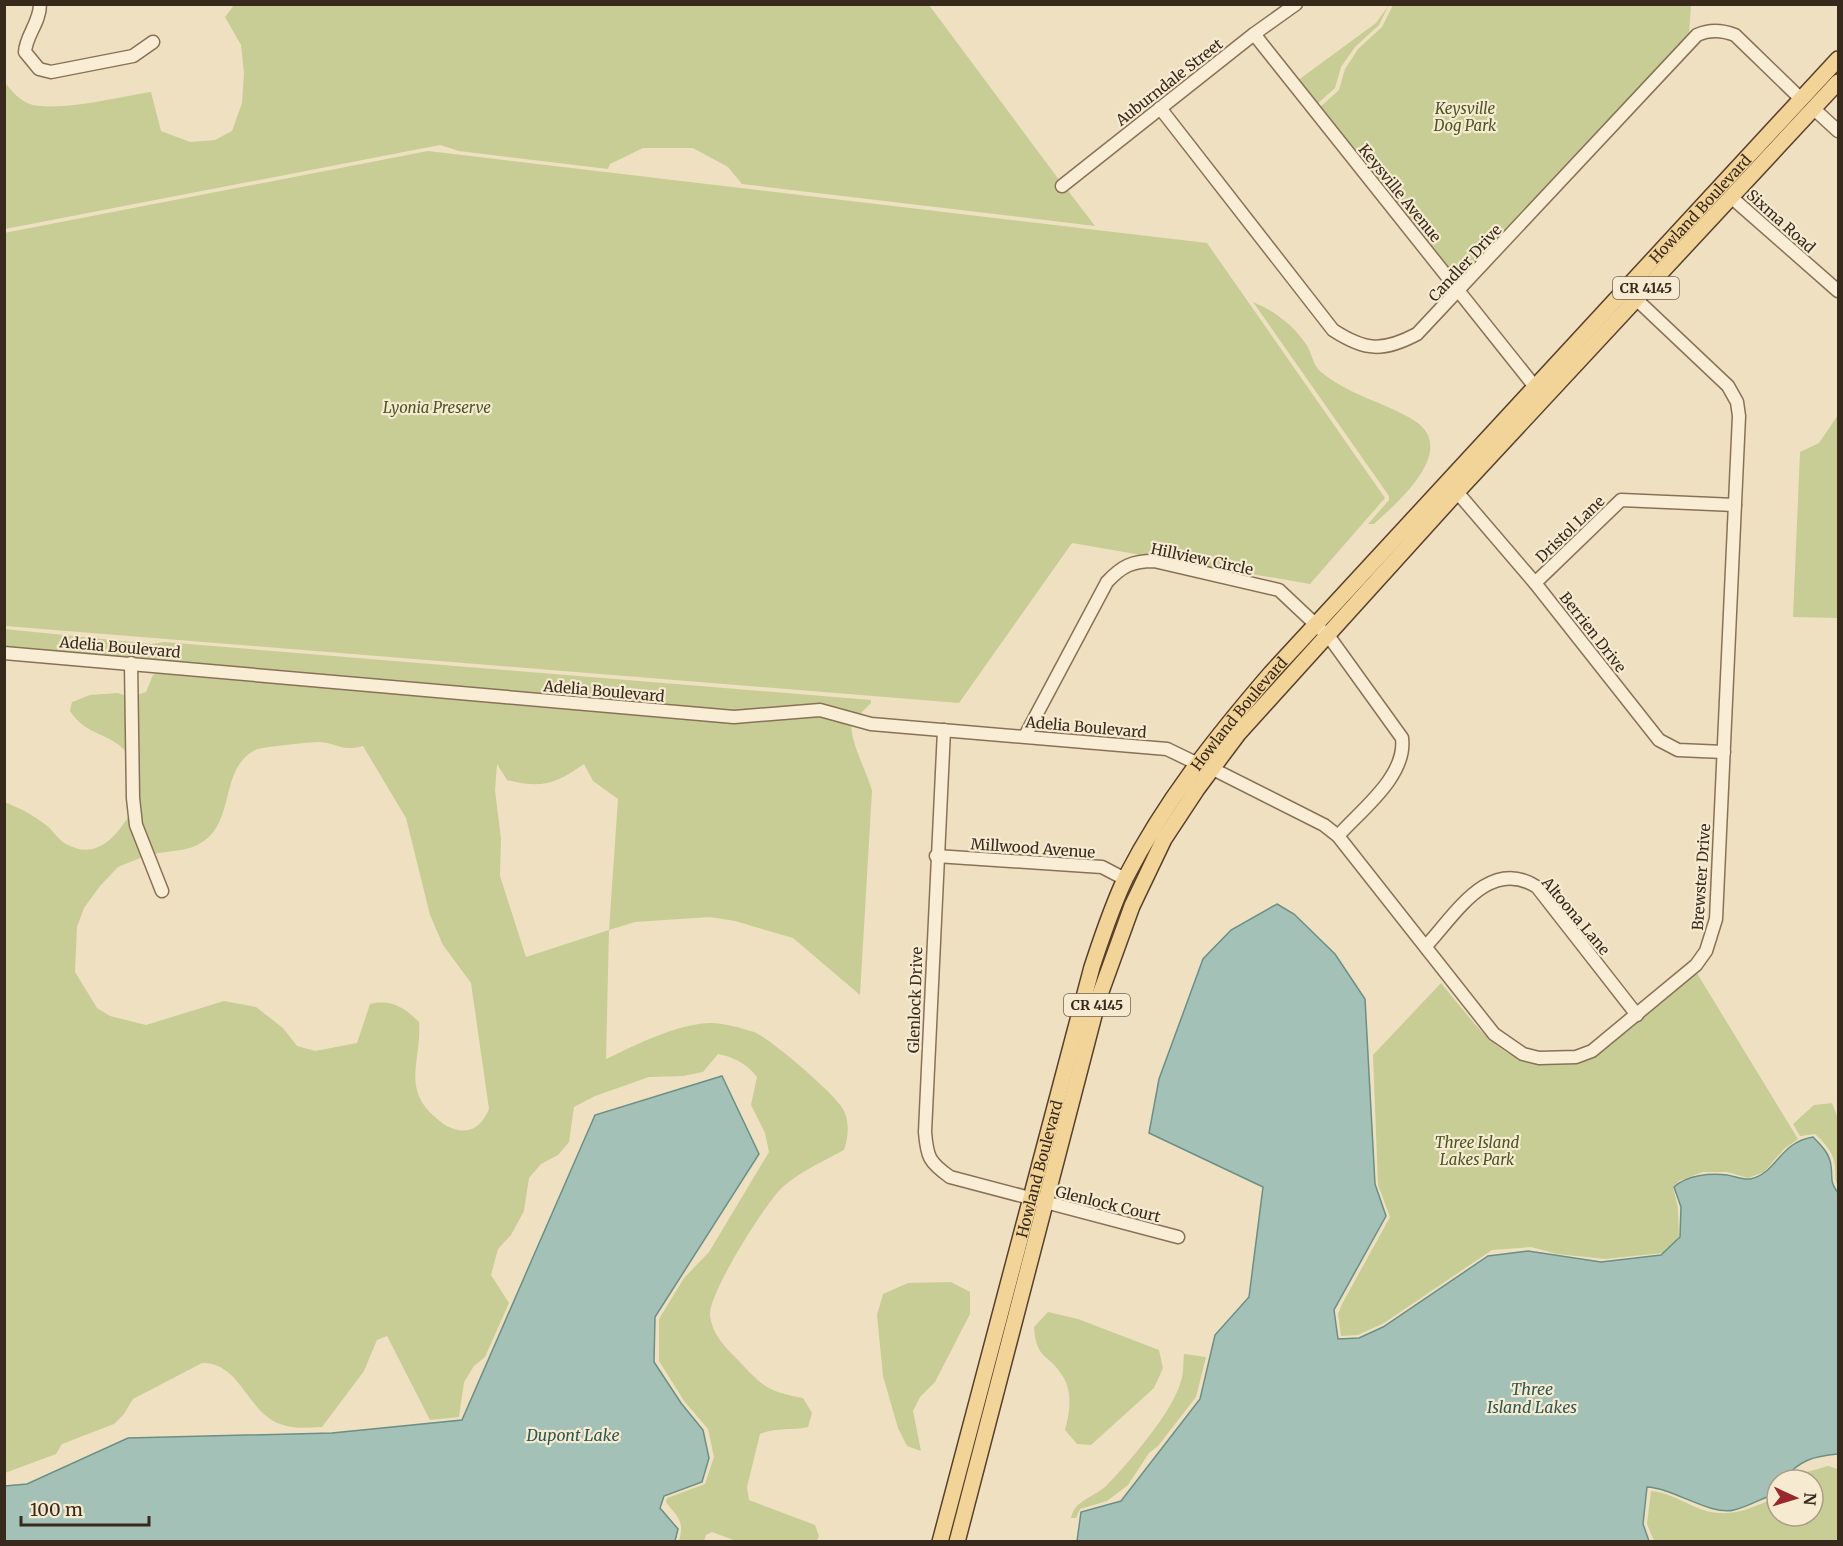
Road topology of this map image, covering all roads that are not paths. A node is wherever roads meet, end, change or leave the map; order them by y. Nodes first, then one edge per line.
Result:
1 (40, 4) edge
2 (1296, 4) edge
3 (1254, 34) junction
4 (153, 42) dead end
5 (1839, 59) edge
6 (1839, 82) edge
7 (1801, 99) junction
8 (1160, 108) junction
9 (1814, 109) junction
10 (1839, 131) edge
11 (1062, 186) dead end
12 (1731, 197) junction
13 (1839, 291) edge
14 (1459, 292) junction
15 (1636, 299) junction
16 (1534, 387) junction
17 (1545, 399) junction
18 (1457, 492) junction
19 (1735, 505) junction
20 (1535, 584) junction
21 (1316, 622) junction
22 (1327, 634) junction
23 (4, 653) edge
24 (131, 663) junction
25 (944, 730) junction
26 (1025, 736) junction
27 (1724, 752) junction
28 (1196, 763) junction
29 (1211, 768) junction
30 (1197, 789) junction
31 (1338, 836) junction
32 (936, 856) junction
33 (1125, 879) junction
34 (162, 891) dead end
35 (1426, 946) junction
36 (1637, 1015) junction
37 (1030, 1199) junction
38 (1046, 1203) junction
39 (1179, 1237) dead end
40 (940, 1542) edge
41 (957, 1542) edge

1 - 4 street
2 - 3 street, Auburndale Street
3 - 8 street, Auburndale Street
3 - 14 street, Keysville Avenue
5 - 7 main road, Howland Boulevard / CR 4145
6 - 9 main road, Howland Boulevard / CR 4145
7 - 14 street, Candler Drive
7 - 16 main road, Howland Boulevard / CR 4145
8 - 11 street, Auburndale Street
8 - 14 street, Candler Drive
9 - 10 street
9 - 12 main road, Howland Boulevard / CR 4145
12 - 13 street, Sixma Road
12 - 15 main road, Howland Boulevard / CR 4145
14 - 16 street, Keysville Avenue
15 - 17 main road, Howland Boulevard / CR 4145
15 - 19 street, Brewster Drive
16 - 17 street, Keysville Avenue
16 - 21 main road, Howland Boulevard / CR 4145
17 - 18 main road, Howland Boulevard / CR 4145
18 - 20 street, Berrien Drive
18 - 22 main road, Howland Boulevard / CR 4145
19 - 20 street, Dristol Lane
19 - 27 street, Brewster Drive
20 - 27 street, Berrien Drive
21 - 22 street
21 - 26 street, Hillview Circle
21 - 28 main road, Howland Boulevard / CR 4145
22 - 29 main road, Howland Boulevard / CR 4145
22 - 31 street
23 - 24 street, Adelia Boulevard
24 - 25 street, Adelia Boulevard
24 - 34 street
25 - 26 street, Adelia Boulevard
25 - 32 street, Glenlock Drive
26 - 28 street, Adelia Boulevard
27 - 36 street, Brewster Drive
28 - 30 main road
28 - 33 main road, Howland Boulevard / CR 4145
29 - 30 main road, Howland Boulevard / CR 4145
29 - 31 street, Brewster Drive
30 - 38 main road, Howland Boulevard / CR 4145
31 - 35 street, Brewster Drive
32 - 33 street, Millwood Avenue
32 - 37 street, Glenlock Drive
33 - 37 main road, Howland Boulevard / CR 4145
35 - 36 street, Brewster Drive
35 - 36 street, Altoona Lane
37 - 38 street, Glenlock Court
37 - 40 main road, Howland Boulevard / CR 4145
38 - 39 street, Glenlock Court
38 - 41 main road, Howland Boulevard / CR 4145

